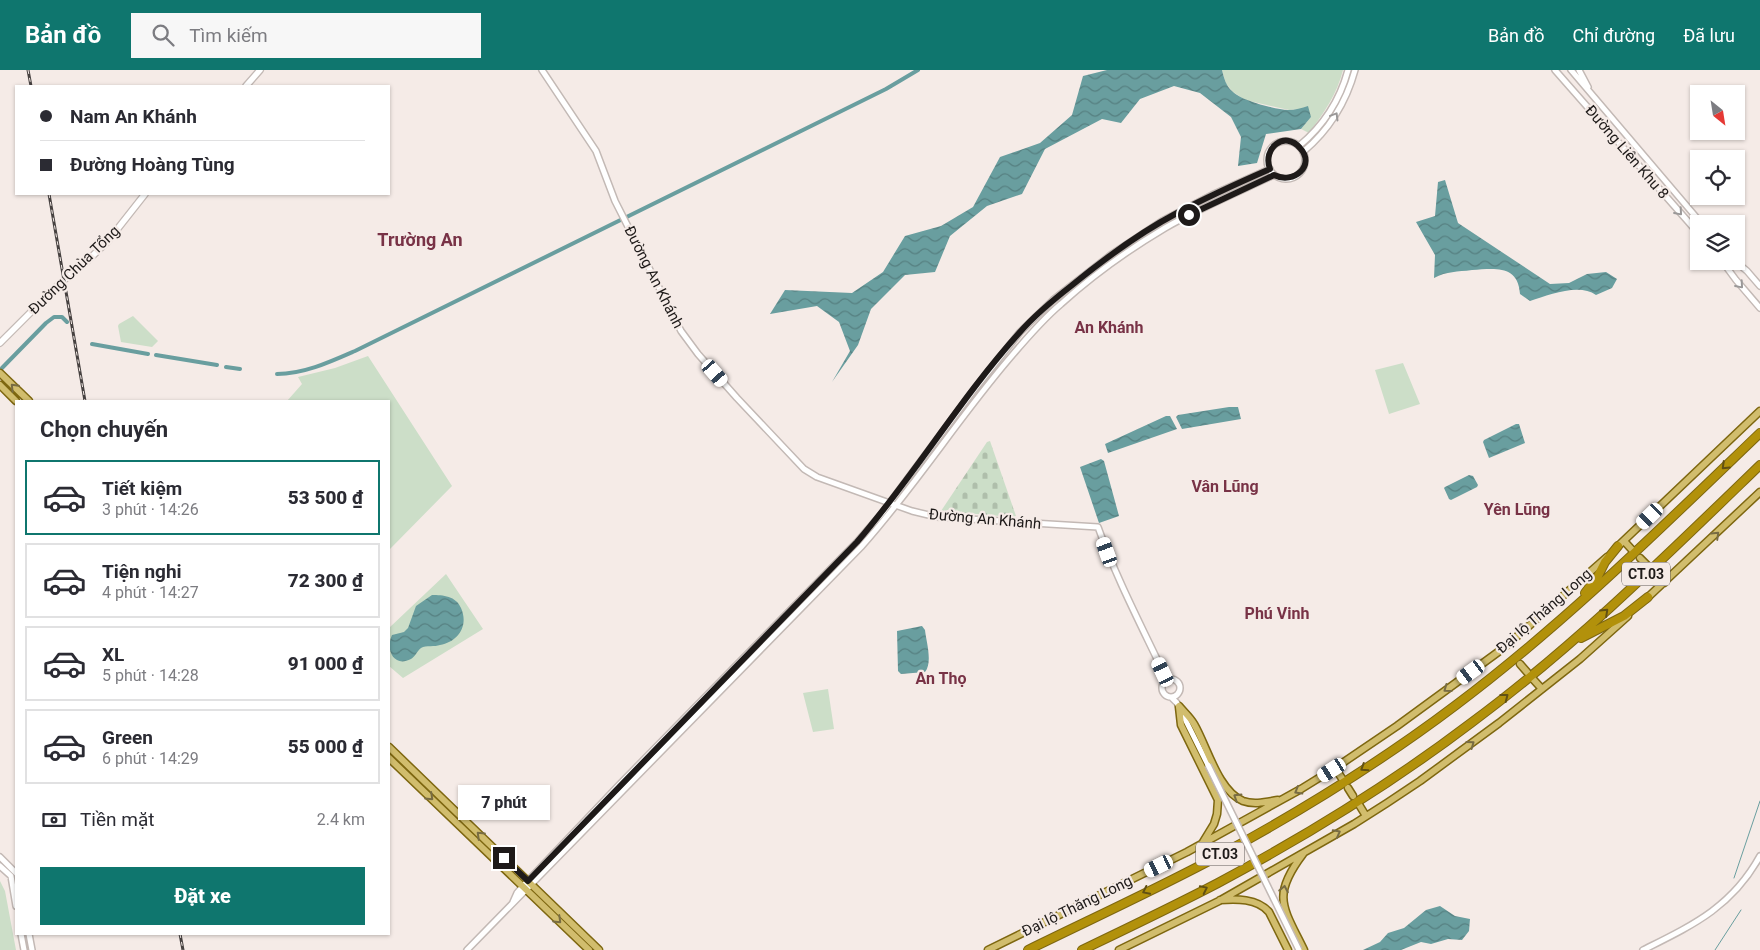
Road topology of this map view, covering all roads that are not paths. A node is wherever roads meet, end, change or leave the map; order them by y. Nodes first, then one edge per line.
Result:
1 (260, 70) edge
2 (542, 70) edge
3 (1348, 70) edge
4 (1355, 70) edge
5 (1555, 70) edge
6 (1571, 70) edge
7 (1579, 70) edge
8 (247, 85) edge
9 (1591, 94) junction
10 (1299, 146) junction
11 (1303, 152) junction
12 (1270, 169) junction
13 (1274, 175) junction
14 (144, 195) edge
15 (1694, 215) edge
16 (1690, 224) edge
17 (1114, 252) junction
18 (1118, 259) junction
19 (1745, 269) edge
20 (1729, 270) edge
21 (1760, 286) edge
22 (1760, 308) edge
23 (0, 343) edge
24 (0, 372) edge
25 (0, 385) edge
26 (15, 400) edge
27 (28, 400) edge
28 (1760, 411) edge
29 (1760, 433) edge
30 (1760, 465) edge
31 (1760, 492) edge
32 (890, 502) junction
33 (896, 505) junction
34 (1621, 544) junction
35 (1634, 552) dead end
36 (1640, 558) dead end
37 (1647, 565) dead end
38 (1653, 572) dead end
39 (1664, 583) junction
40 (1648, 597) junction
41 (775, 626) junction
42 (779, 632) junction
43 (1505, 647) junction
44 (1528, 648) junction
45 (1515, 658) dead end
46 (1520, 664) dead end
47 (1529, 676) junction
48 (1167, 680) junction
49 (1542, 689) junction
50 (1174, 696) junction
51 (1178, 705) junction
52 (390, 748) edge
53 (390, 759) edge
54 (1335, 768) junction
55 (1343, 780) dead end
56 (1348, 788) dead end
57 (1353, 796) dead end
58 (1284, 799) junction
59 (1358, 802) dead end
60 (1366, 816) junction
61 (566, 840) junction
62 (1202, 844) junction
63 (570, 845) junction
64 (1306, 850) junction
65 (1760, 856) edge
66 (0, 857) edge
67 (0, 866) edge
68 (15, 872) edge
69 (527, 885) junction
70 (15, 900) edge
71 (1219, 901) junction
72 (21, 935) edge
73 (29, 935) edge
74 (24, 950) edge
75 (32, 950) edge
76 (467, 950) edge
77 (589, 950) edge
78 (599, 950) edge
79 (988, 950) edge
80 (1028, 950) edge
81 (1082, 950) edge
82 (1119, 950) edge
83 (1288, 950) edge
84 (1299, 950) edge
85 (1304, 950) edge
86 (1643, 950) edge

1 - 8 main road
2 - 32 street, Đường An Khánh
3 - 10 street
11 -> 4 street
5 -> 16 street, Đường Liên Khu 8
6 - 9 street, Đường Liên Khu 8
7 - 9 street
9 - 15 street, Đường Liên Khu 8
10 - 11 street
10 - 12 street
11 - 13 street
12 - 13 street
12 - 17 street
13 - 18 street
14 - 23 main road, Đường Chùa Tổng
17 - 18 street
17 - 32 street
18 - 33 street
19 - 21 street
20 -> 22 street
27 -> 24 main road
25 - 26 main road
28 - 34 main road, Đại lộ Thăng Long
29 -> 44 highway, CT.03
47 -> 30 highway, CT.03
39 -> 31 main road
32 - 33 street, Đường An Khánh
32 - 41 street
33 - 42 street
33 - 48 street, Đường An Khánh
34 - 35 main road
34 - 43 main road, Đại lộ Thăng Long
34 - 44 highway
36 - 37 main road
38 - 39 main road
39 - 40 main road
40 - 47 highway
40 - 49 main road
41 - 42 street
41 - 61 street
42 - 63 street
43 - 45 main road
43 -> 54 main road, Đại lộ Thăng Long
44 -> 80 highway, CT.03
46 - 47 main road
47 - 49 main road
81 -> 47 highway, CT.03
48 - 50 street
48 - 50 street
60 -> 49 main road
50 - 51 street
58 -> 51 main road
51 - 62 main road
51 - 84 street, bridge
69 -> 52 main road
53 -> 69 main road
54 - 55 main road
54 -> 58 main road, Đại lộ Thăng Long
56 - 57 main road
58 - 62 main road, Đại lộ Thăng Long
59 - 60 main road
64 -> 60 main road
61 - 63 street
61 - 69 street
62 - 79 main road, Đại lộ Thăng Long
63 - 69 street
64 - 71 main road
85 -> 64 main road
65 - 86 street
66 - 68 street
67 - 70 street
69 - 76 street
69 -> 77 main road
69 - 78 main road
71 - 82 main road
71 - 83 main road
72 - 74 street
73 - 75 street

